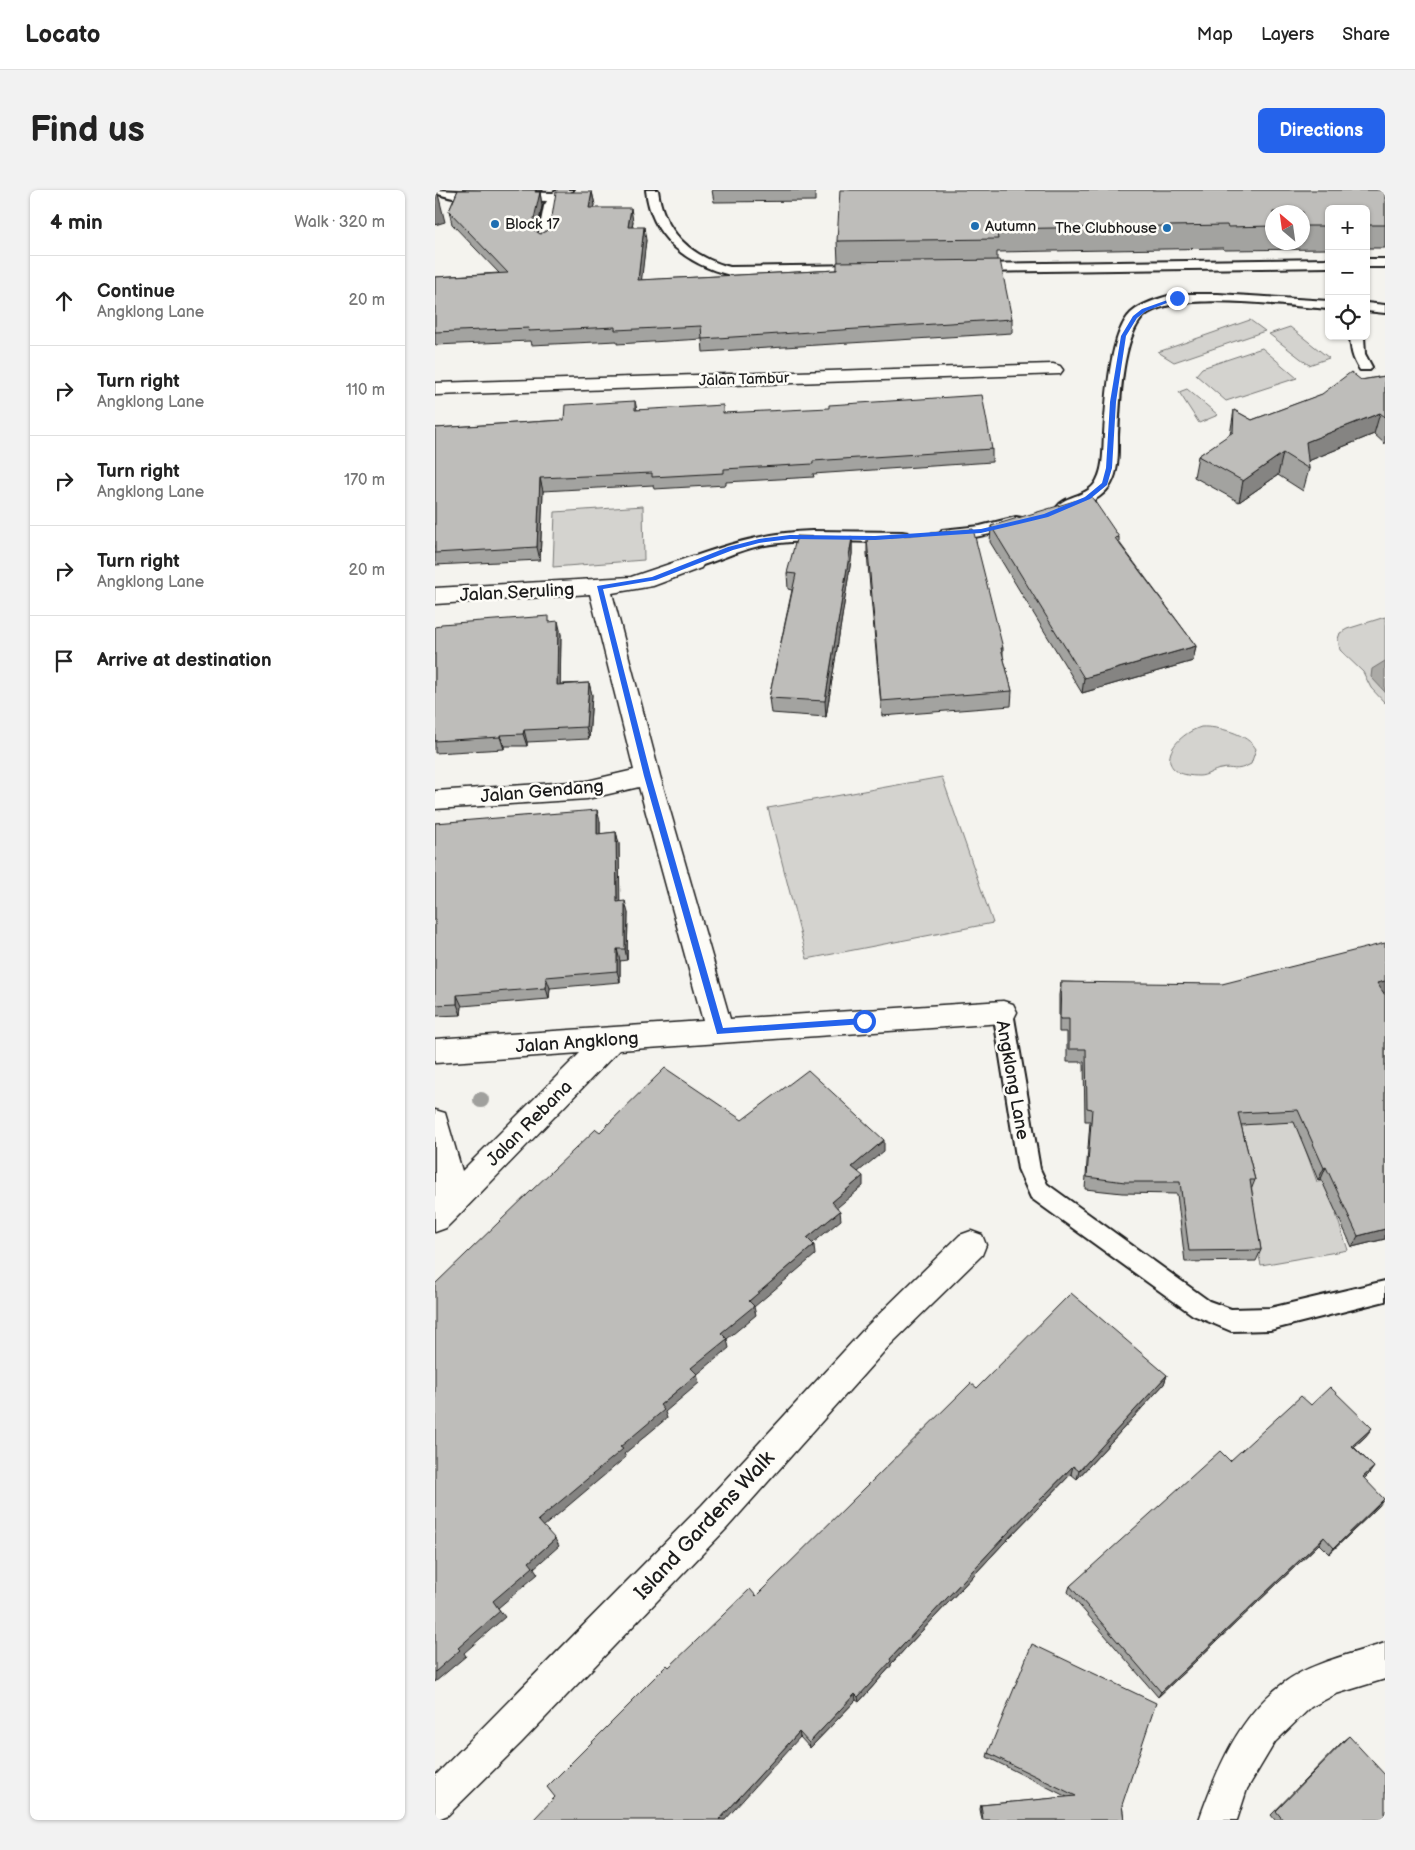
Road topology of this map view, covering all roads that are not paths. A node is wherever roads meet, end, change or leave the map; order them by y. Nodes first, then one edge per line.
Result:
1 (437, 190) edge
2 (567, 190) edge
3 (653, 190) edge
4 (454, 192) edge
5 (555, 197) junction
6 (544, 242) edge
7 (1370, 263) edge
8 (1385, 263) edge
9 (1325, 264) edge
10 (958, 268) edge
11 (879, 269) edge
12 (1325, 305) edge
13 (1370, 308) edge
14 (1385, 309) edge
15 (1357, 340) edge
16 (1365, 367) dead end
17 (1053, 370) dead end
18 (435, 389) edge
19 (1054, 512) edge
20 (1027, 520) edge
21 (934, 535) edge
22 (915, 536) edge
23 (693, 563) joint
24 (599, 587) junction
25 (435, 596) edge
26 (648, 776) junction
27 (435, 800) edge
28 (1003, 1012) joint
29 (720, 1032) junction
30 (612, 1039) junction
31 (435, 1052) edge
32 (435, 1122) edge
33 (441, 1212) edge
34 (971, 1245) dead end
35 (1385, 1291) edge
36 (1385, 1661) edge
37 (435, 1802) edge
38 (1218, 1820) edge

1 - 4 lane
2 - 5 lane
3 - 11 lane
4 - 5 lane
5 - 6 lane
7 - 8 lane
9 - 10 lane
12 - 19 lane
13 - 14 lane
15 - 16 lane
17 - 18 street, Jalan Tambur
20 - 21 lane
22 - 23 lane
23 - 24 street
24 - 25 street, Jalan Seruling
24 - 26 street
26 - 27 street, Jalan Gendang
26 - 29 street
28 - 29 street, Angklong Lane
28 - 35 lane, Angklong Lane
29 - 30 street, Jalan Angklong
30 - 31 street, Jalan Angklong
30 - 33 street, Jalan Rebana
32 - 33 street, Jalan Rebana
34 - 37 street, Island Gardens Walk
36 - 38 street

